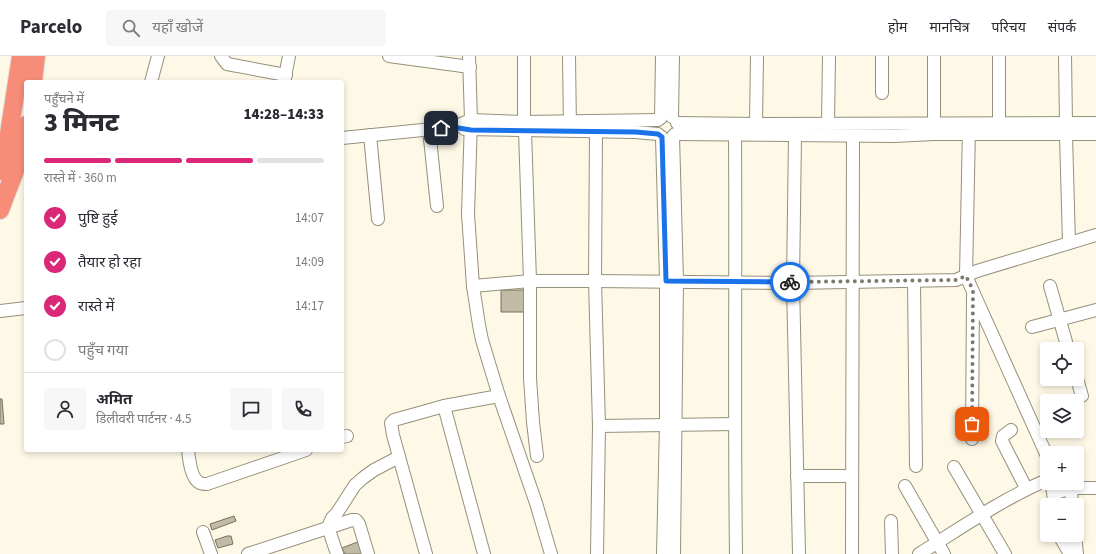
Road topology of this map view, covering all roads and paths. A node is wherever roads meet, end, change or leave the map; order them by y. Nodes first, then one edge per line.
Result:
1 (21, 56) edge
2 (36, 56) edge
3 (158, 56) edge
4 (220, 56) edge
5 (389, 56) edge
6 (524, 56) edge
7 (568, 56) edge
8 (662, 56) edge
9 (673, 56) edge
10 (756, 56) edge
11 (829, 56) edge
12 (882, 56) edge
13 (934, 56) edge
14 (1000, 56) edge
15 (1065, 56) edge
16 (288, 57) edge
17 (424, 58) edge
18 (469, 61) edge
19 (285, 78) edge
20 (33, 80) edge
21 (152, 80) edge
22 (882, 93) dead end
23 (1096, 123) edge
24 (756, 124) junction
25 (828, 124) junction
26 (934, 124) junction
27 (999, 124) junction
28 (471, 125) junction
29 (525, 126) junction
30 (570, 126) junction
31 (667, 127) junction
32 (969, 129) junction
33 (1066, 129) junction
34 (429, 130) junction
35 (596, 131) junction
36 (24, 132) edge
37 (1096, 134) edge
38 (370, 135) junction
39 (735, 135) junction
40 (795, 136) junction
41 (853, 136) junction
42 (344, 138) edge
43 (14, 169) edge
44 (437, 206) dead end
45 (0, 210) edge
46 (378, 218) dead end
47 (1096, 235) edge
48 (1069, 243) junction
49 (966, 276) junction
50 (595, 280) junction
51 (530, 281) junction
52 (672, 281) junction
53 (852, 281) junction
54 (914, 281) junction
55 (736, 282) junction
56 (793, 282) junction
57 (473, 286) junction
58 (1050, 286) dead end
59 (973, 290) junction
60 (24, 308) edge
61 (1096, 310) edge
62 (0, 311) edge
63 (1060, 320) junction
64 (1032, 327) dead end
65 (1066, 342) edge
66 (499, 396) junction
67 (444, 406) junction
68 (671, 424) junction
69 (734, 424) junction
70 (599, 426) junction
71 (1011, 430) dead end
72 (972, 439) dead end
73 (1043, 446) edge
74 (188, 452) edge
75 (300, 452) edge
76 (537, 456) dead end
77 (399, 458) junction
78 (916, 466) dead end
79 (954, 467) dead end
80 (797, 476) junction
81 (852, 476) junction
82 (905, 486) dead end
83 (1040, 486) edge
84 (1084, 487) edge
85 (1026, 488) junction
86 (1096, 488) edge
87 (1054, 490) edge
88 (1064, 490) edge
89 (982, 514) junction
90 (891, 520) dead end
91 (328, 527) junction
92 (203, 532) dead end
93 (937, 542) junction
94 (1063, 542) edge
95 (1076, 542) edge
96 (211, 554) edge
97 (248, 554) edge
98 (337, 554) edge
99 (368, 554) edge
100 (426, 554) edge
101 (484, 554) edge
102 (551, 554) edge
103 (597, 554) edge
104 (663, 554) edge
105 (674, 554) edge
106 (736, 554) edge
107 (799, 554) edge
108 (852, 554) edge
109 (892, 554) edge
110 (919, 554) edge
111 (944, 554) edge
112 (1005, 554) edge
113 (1070, 554) edge
114 (1077, 554) edge

1 - 43 highway
2 - 20 highway
3 - 21 street
4 - 19 street
5 - 17 street
6 - 29 street
7 - 30 street
8 - 31 street
9 - 31 street
10 - 24 street
11 - 25 street
12 - 22 street
13 - 26 street
14 - 27 street
15 - 33 street
16 - 19 street
17 - 18 street
18 - 28 street
23 - 33 street
24 - 25 street
24 - 31 street
25 - 26 street
26 - 32 street
27 - 32 street
27 - 33 street
28 - 29 street
28 - 34 street
28 - 57 street
29 - 30 street
29 - 51 street
30 - 31 street
30 - 35 street
31 - 35 street
31 - 39 street
31 - 52 street
32 - 33 street
32 - 41 street
32 - 49 street
33 - 37 street
33 - 48 street
34 - 38 street
34 - 44 street
35 - 50 street
36 - 43 highway
38 - 42 street
38 - 46 street
39 - 40 street
39 - 55 street
40 - 41 street
40 - 56 street
41 - 53 street
43 - 45 highway
47 - 48 street
48 - 49 street
49 - 54 street
49 - 59 street
50 - 51 street
50 - 52 street
50 - 70 street
51 - 57 street
51 - 76 street
52 - 55 street
52 - 68 street
53 - 54 street
53 - 56 street
53 - 81 street
54 - 78 street
55 - 56 street
55 - 69 street
56 - 80 street
57 - 66 street
58 - 63 street
59 - 72 street
59 - 73 street
60 - 62 street
61 - 63 street
63 - 64 street
63 - 65 street
66 - 67 street
66 - 102 street
67 - 77 street
67 - 101 street
68 - 69 street
68 - 70 street
68 - 104 street
68 - 105 street
69 - 106 street
70 - 103 street
71 - 85 street
74 - 75 street
77 - 91 street
77 - 100 street
79 - 89 street
80 - 81 street
80 - 107 street
81 - 108 street
82 - 93 street
83 - 85 street
84 - 86 street
85 - 89 street
87 - 88 street
89 - 93 street
89 - 112 street
90 - 109 street
91 - 97 street
91 - 98 street
91 - 99 street
92 - 96 street
93 - 110 street
93 - 111 street
94 - 113 street
95 - 114 street

